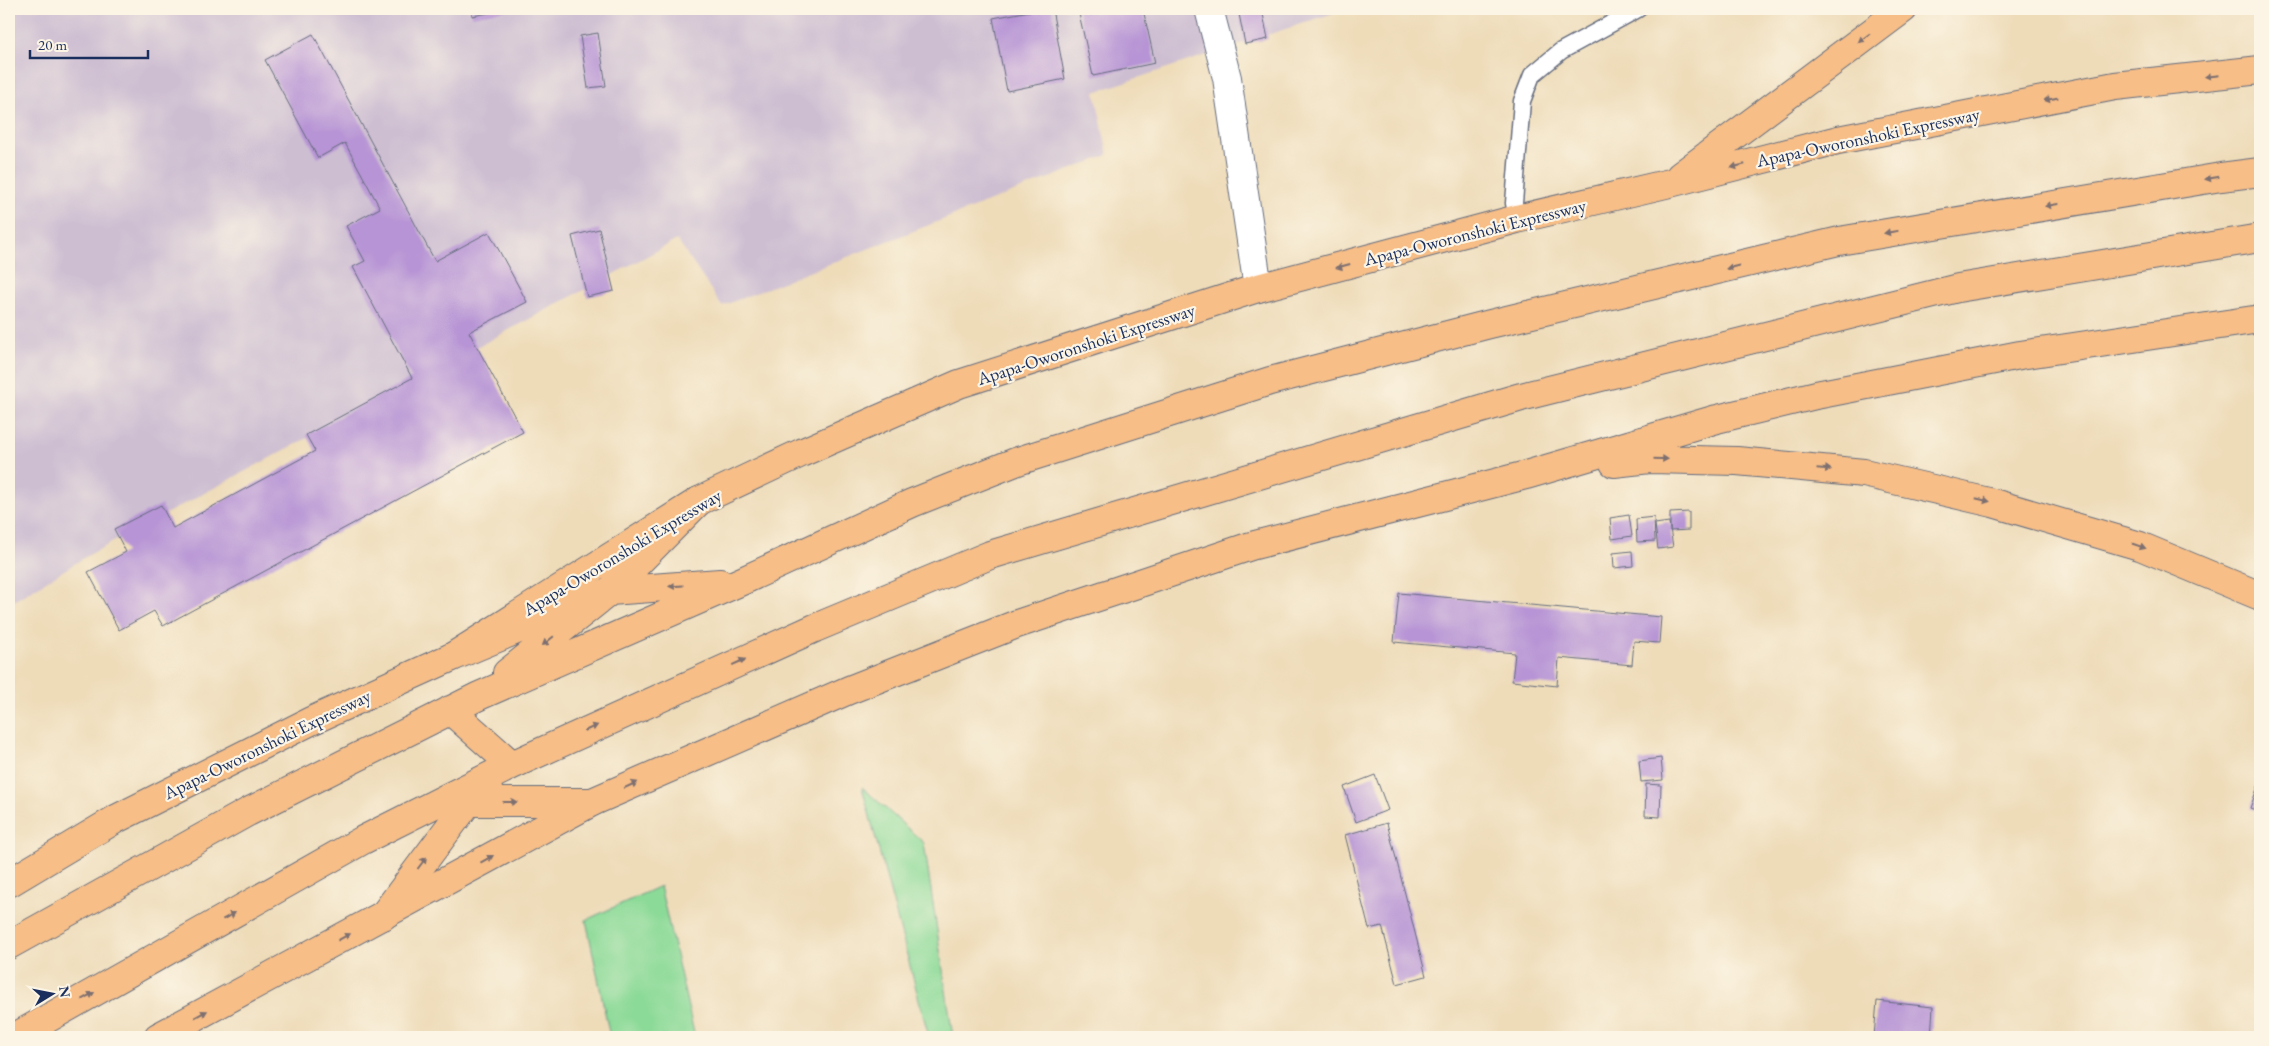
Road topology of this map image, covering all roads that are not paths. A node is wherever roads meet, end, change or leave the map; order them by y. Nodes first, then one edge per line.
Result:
1 (1209, 9) edge
2 (1638, 9) edge
3 (1903, 9) edge
4 (2260, 70) edge
5 (2260, 172) edge
6 (1670, 183) junction
7 (1517, 219) junction
8 (2260, 238) edge
9 (1258, 288) junction
10 (2260, 319) edge
11 (1526, 475) junction
12 (699, 501) junction
13 (742, 581) junction
14 (610, 591) junction
15 (2260, 596) edge
16 (452, 657) junction
17 (479, 696) junction
18 (450, 710) junction
19 (556, 744) junction
20 (512, 766) junction
21 (468, 801) junction
22 (592, 802) junction
23 (363, 840) junction
24 (9, 883) edge
25 (383, 916) junction
26 (9, 945) edge
27 (15, 1037) edge
28 (158, 1037) edge

1 - 9 street
2 - 7 lane
3 -> 6 main road
4 -> 6 main road, Apapa-Oworonshoki Expressway
5 -> 13 main road
6 - 7 main road, Apapa-Oworonshoki Expressway
7 -> 9 main road, Apapa-Oworonshoki Expressway
19 -> 8 main road
9 - 12 main road, Apapa-Oworonshoki Expressway
10 - 11 main road
11 -> 15 main road
22 -> 11 main road
12 - 14 main road
12 - 16 main road, Apapa-Oworonshoki Expressway
13 -> 14 main road
13 - 17 main road
14 - 16 main road
14 -> 17 main road
16 - 24 main road, Apapa-Oworonshoki Expressway
17 - 18 main road
18 - 20 main road
18 - 26 main road
19 - 20 main road
19 - 21 main road
20 - 23 main road
21 -> 22 main road
21 - 23 main road
25 -> 21 main road
25 -> 22 main road
27 -> 23 main road
28 -> 25 main road

